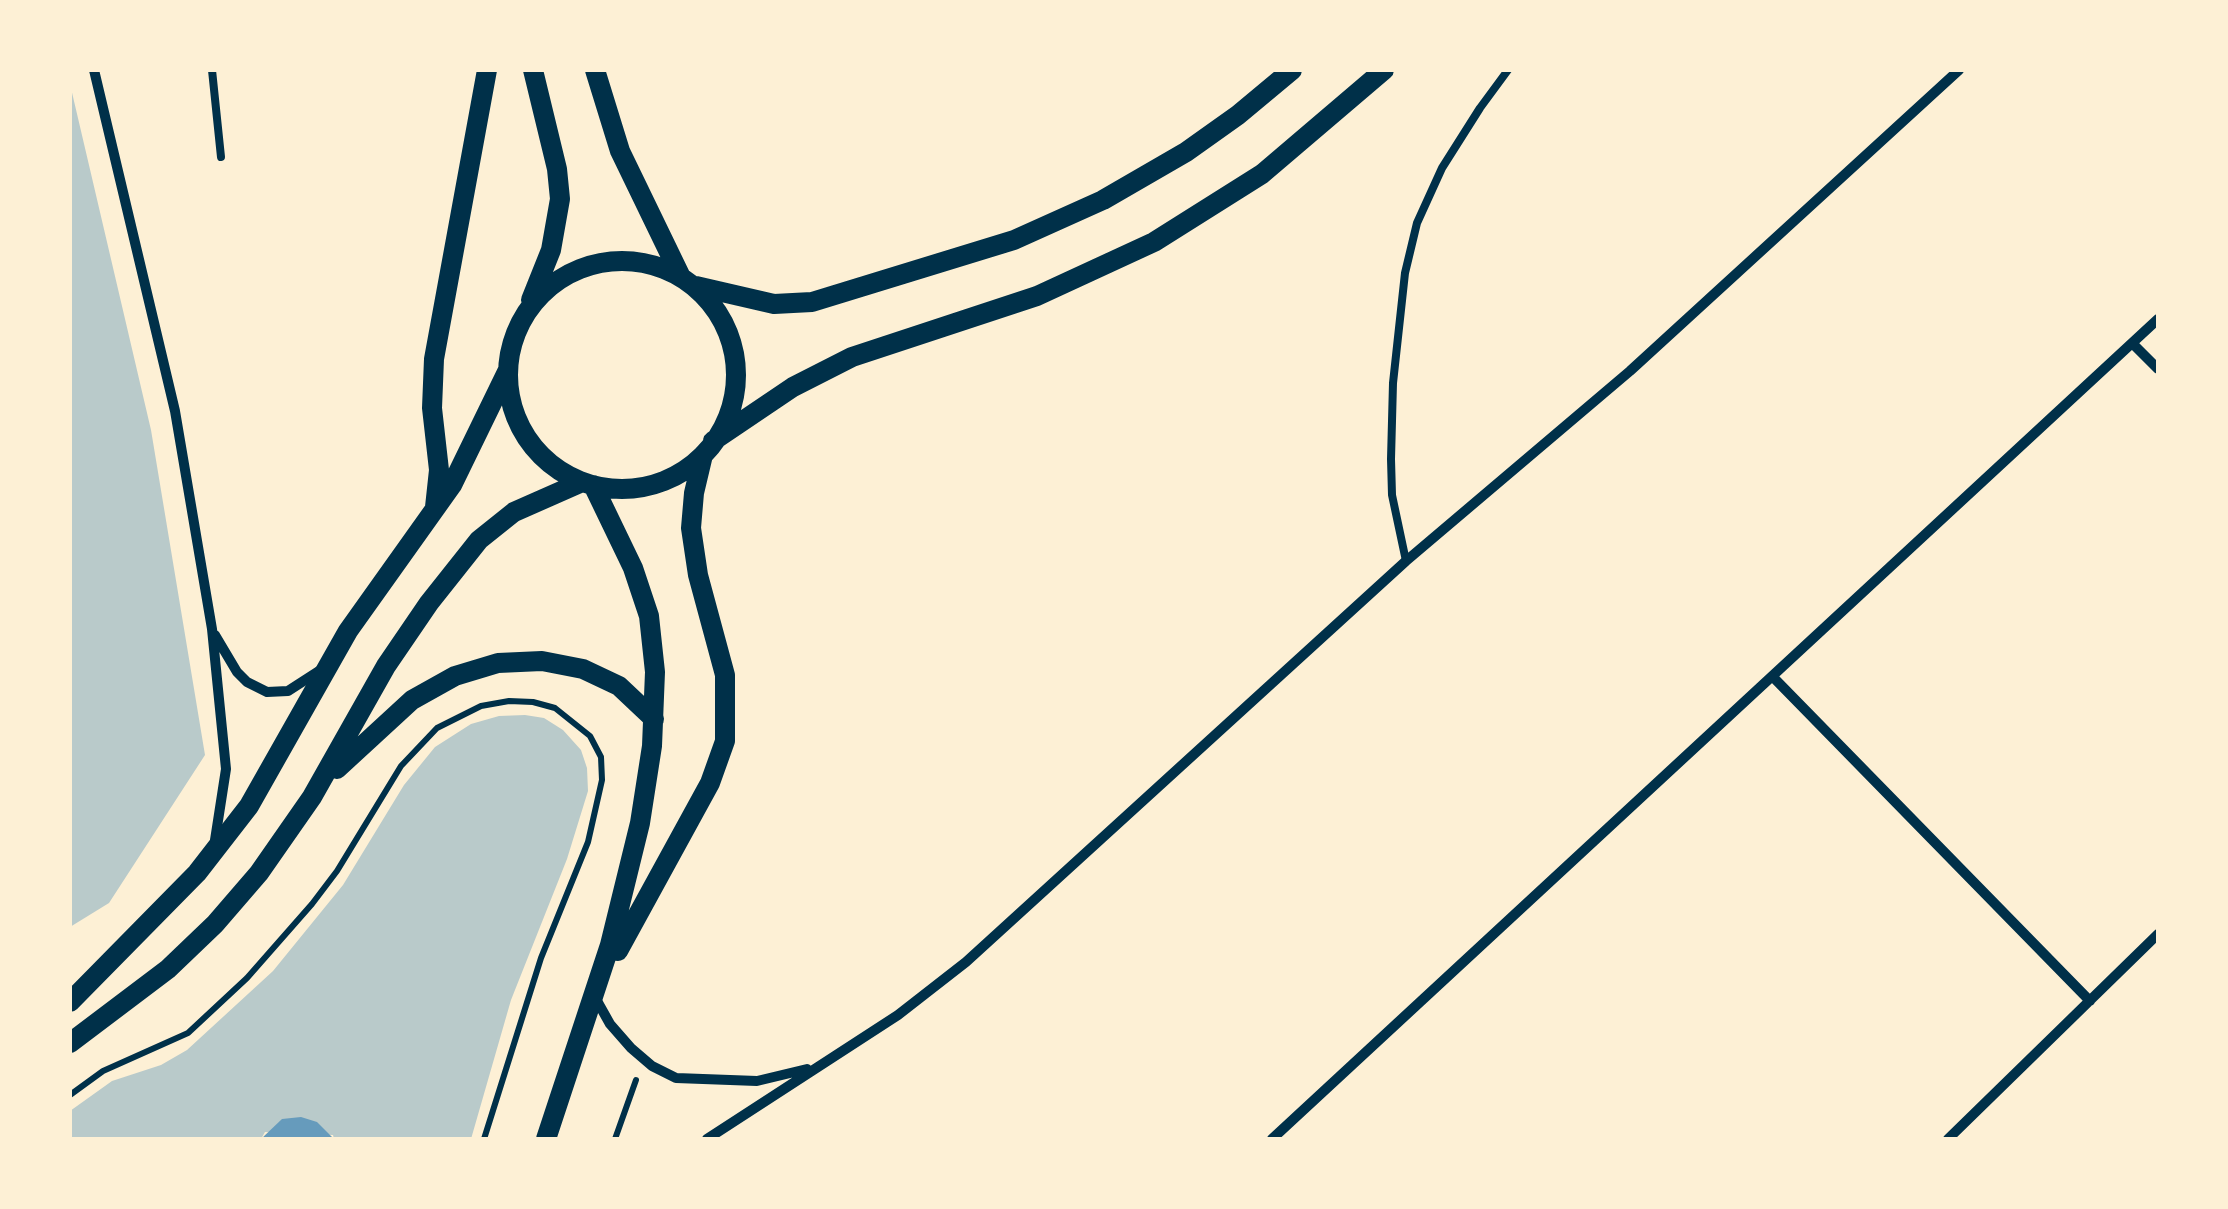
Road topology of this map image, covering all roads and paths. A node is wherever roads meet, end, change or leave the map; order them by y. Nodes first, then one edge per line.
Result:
1 (94, 70) edge
2 (212, 70) edge
3 (487, 70) edge
4 (533, 70) edge
5 (595, 70) edge
6 (1292, 70) edge
7 (1384, 70) edge
8 (1508, 70) edge
9 (1959, 70) edge
10 (221, 157) dead end
11 (687, 281) junction
12 (525, 314) junction
13 (2158, 319) edge
14 (2132, 343) junction
15 (2158, 369) edge
16 (508, 370) junction
17 (708, 448) junction
18 (587, 483) junction
19 (435, 511) junction
20 (1406, 560) junction
21 (212, 630) junction
22 (334, 656) junction
23 (1773, 677) junction
24 (654, 719) junction
25 (312, 796) junction
26 (210, 857) junction
27 (2158, 934) edge
28 (595, 996) junction
29 (2090, 1001) junction
30 (70, 1002) edge
31 (70, 1043) edge
32 (822, 1063) junction
33 (637, 1079) dead end
34 (70, 1095) edge
35 (484, 1139) edge
36 (546, 1139) edge
37 (616, 1139) edge
38 (707, 1139) edge
39 (1272, 1139) edge
40 (1948, 1139) edge

1 - 21 street
2 - 10 lane
3 - 19 main road
4 - 12 main road
5 - 11 main road
6 - 11 main road
7 - 17 main road
8 - 20 lane
9 - 20 street
11 - 12 main road
11 - 17 main road
12 - 16 main road
13 - 14 street
14 - 15 street
14 - 23 street
16 - 18 main road
16 - 19 main road
17 - 18 main road
17 - 28 main road
18 - 24 main road
18 - 25 main road
19 - 22 main road
20 - 32 street
21 - 22 street
21 - 26 street
22 - 26 main road
23 - 29 street
23 - 39 street
24 - 25 main road
24 - 28 main road
25 - 31 main road
26 - 30 main road
27 - 29 street
28 - 32 street
28 - 36 main road
29 - 40 street
32 - 38 street
33 - 37 path
34 - 35 path

